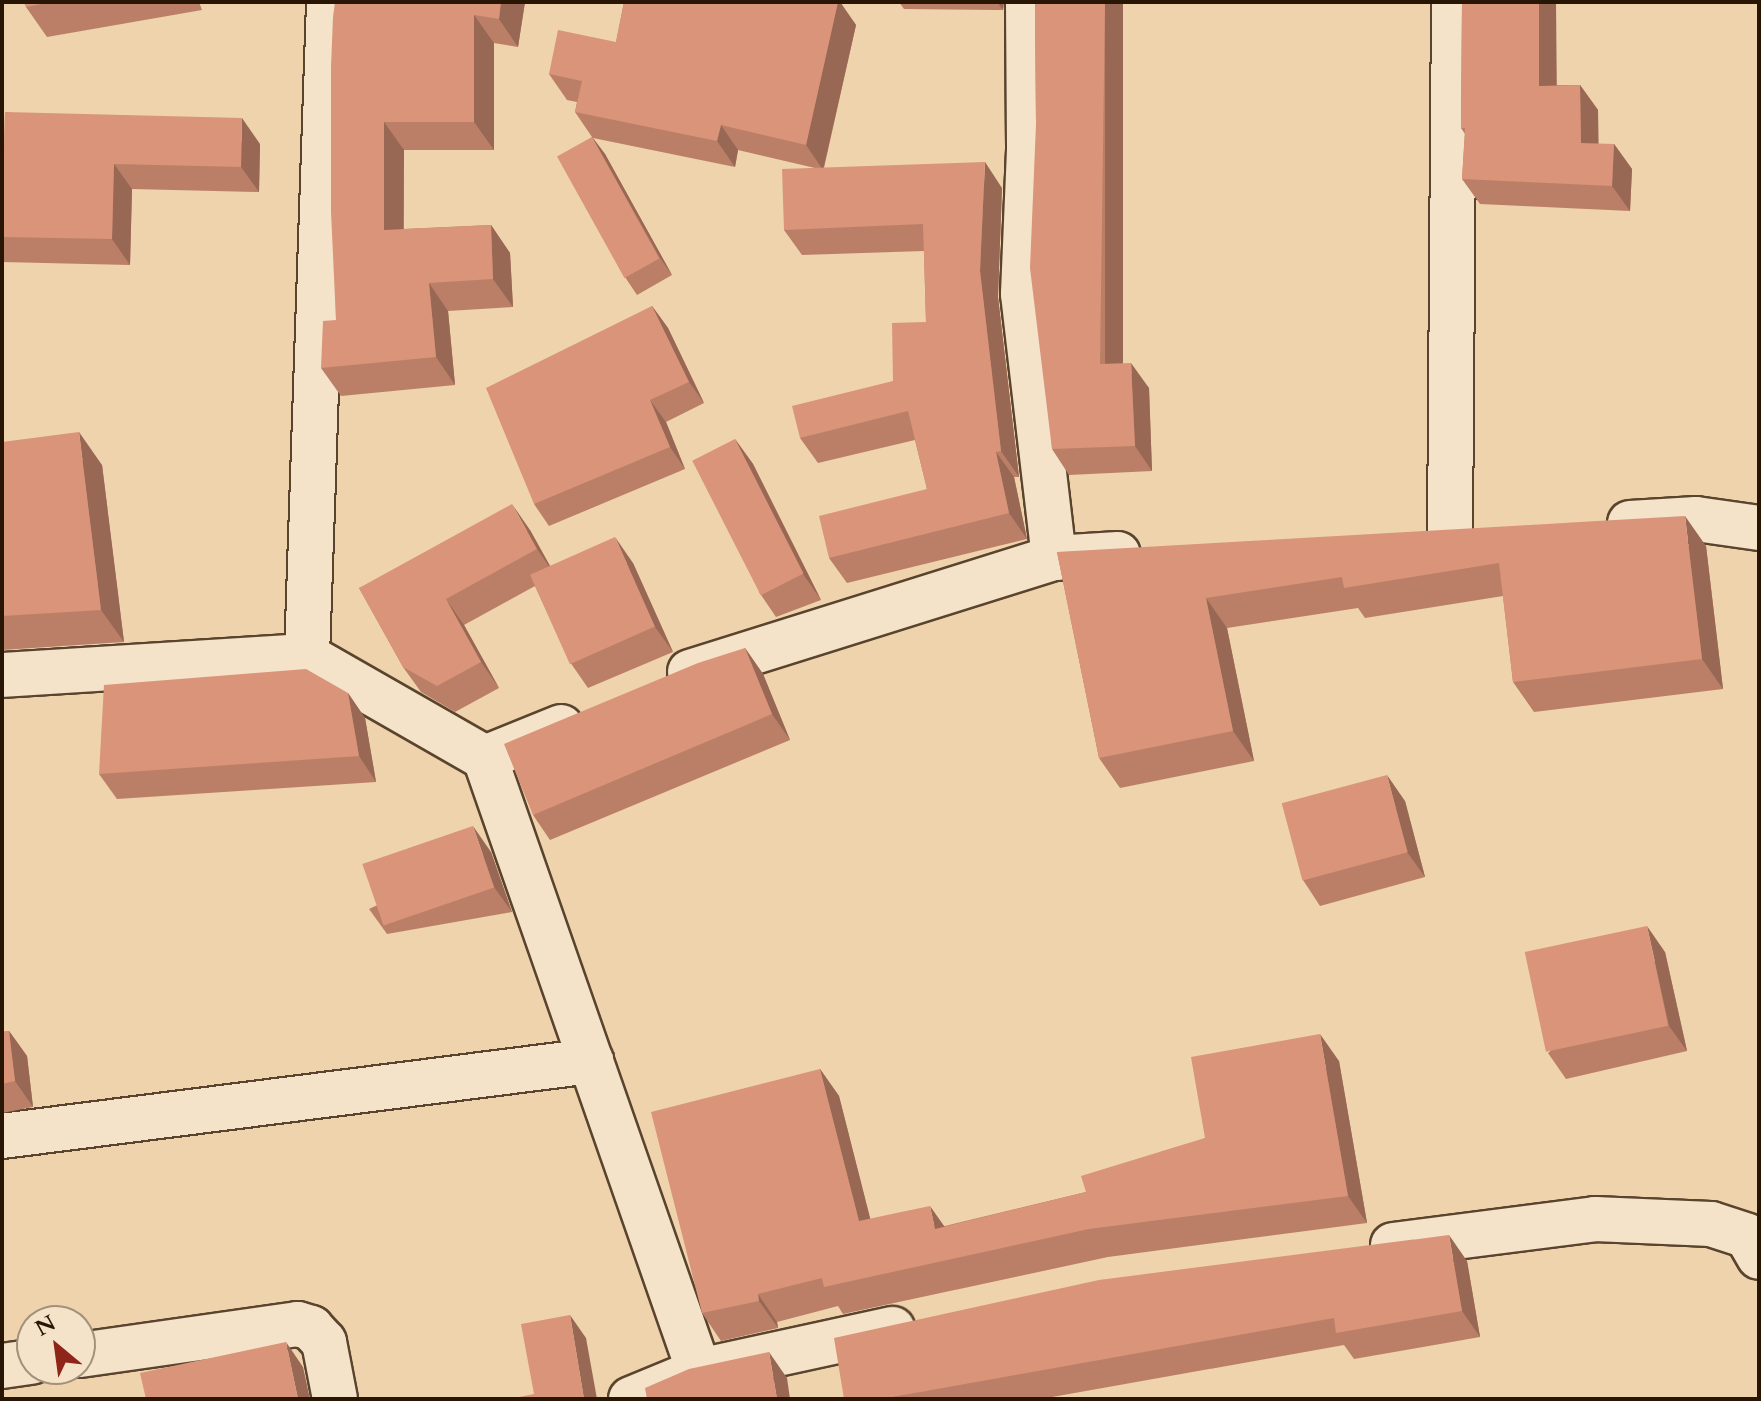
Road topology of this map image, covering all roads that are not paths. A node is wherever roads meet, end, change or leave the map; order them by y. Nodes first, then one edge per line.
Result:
1 (329, 2) edge
2 (1028, 2) edge
3 (1454, 2) edge
4 (1588, 526) edge
5 (1759, 528) edge
6 (1496, 531) edge
7 (1450, 534) junction
8 (1403, 537) edge
9 (1165, 551) edge
10 (1054, 558) junction
11 (307, 656) junction
12 (2, 675) edge
13 (651, 688) edge
14 (596, 712) edge
15 (485, 758) junction
16 (591, 1061) junction
17 (2, 1136) edge
18 (1346, 1251) edge
19 (1759, 1257) edge
20 (929, 1321) edge
21 (96, 1353) edge
22 (699, 1371) junction
23 (623, 1398) edge
24 (335, 1399) edge

1 - 11 street
2 - 10 street
3 - 7 street
4 - 5 street
6 - 7 street
7 - 8 street
9 - 10 street
10 - 13 street
11 - 12 street
11 - 15 street
14 - 15 street
15 - 16 street
16 - 17 street
16 - 22 street
18 - 19 street
20 - 22 street
21 - 24 street
22 - 23 street

